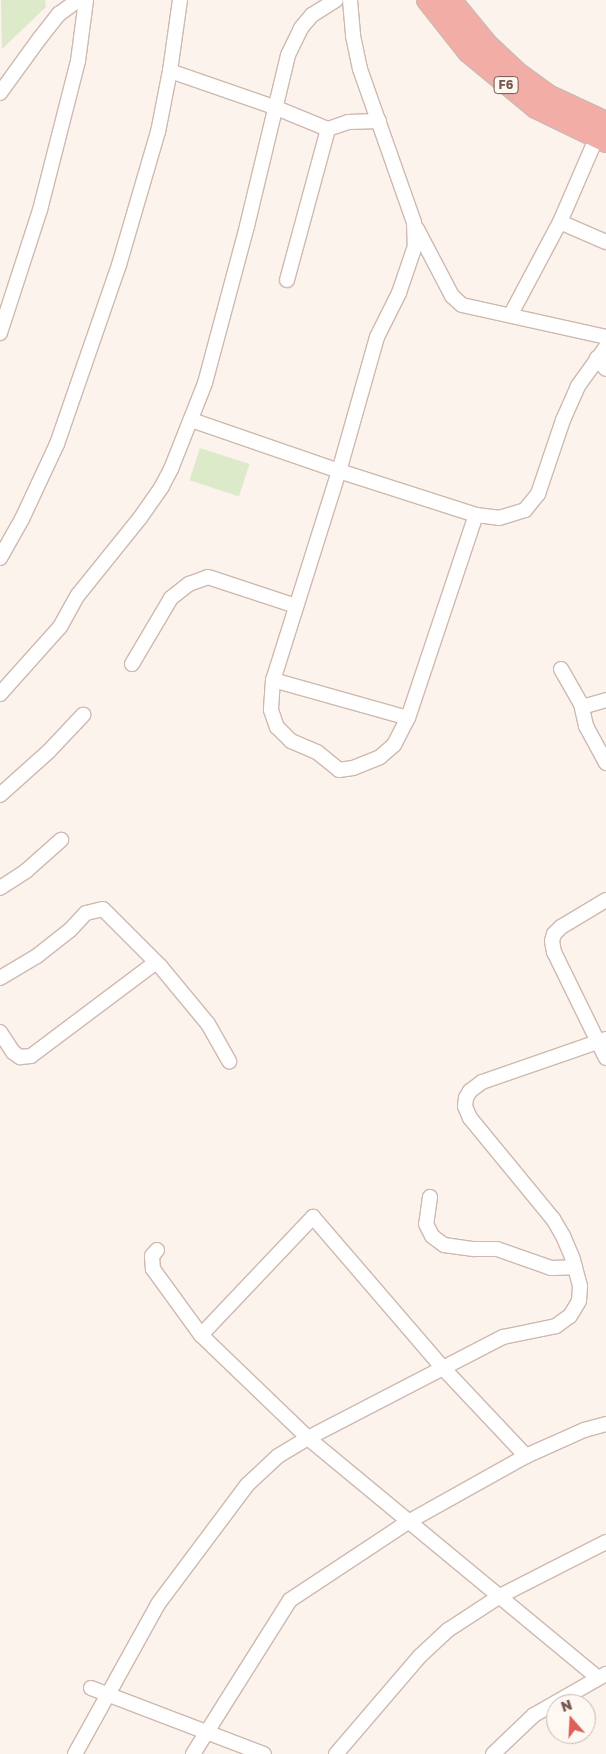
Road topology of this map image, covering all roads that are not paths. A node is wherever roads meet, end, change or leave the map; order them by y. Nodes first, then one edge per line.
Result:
1 (78, 0) edge
2 (86, 0) edge
3 (180, 0) edge
4 (336, 0) edge
5 (350, 0) edge
6 (427, 0) edge
7 (451, 0) edge
8 (170, 71) junction
9 (0, 93) edge
10 (274, 107) junction
11 (379, 121) junction
12 (328, 129) junction
13 (603, 134) edge
14 (414, 222) junction
15 (560, 222) junction
16 (606, 242) edge
17 (287, 280) dead end
18 (511, 314) junction
19 (0, 333) edge
20 (606, 337) edge
21 (602, 352) edge
22 (606, 369) edge
23 (191, 420) junction
24 (339, 471) junction
25 (476, 515) junction
26 (0, 558) edge
27 (296, 606) junction
28 (132, 664) dead end
29 (561, 669) dead end
30 (273, 680) junction
31 (0, 694) edge
32 (606, 700) edge
33 (582, 708) junction
34 (83, 715) dead end
35 (408, 718) junction
36 (606, 763) edge
37 (0, 795) edge
38 (61, 840) dead end
39 (0, 888) edge
40 (606, 900) edge
41 (156, 962) junction
42 (0, 978) edge
43 (0, 1032) edge
44 (602, 1040) edge
45 (606, 1058) edge
46 (229, 1060) dead end
47 (430, 1197) dead end
48 (157, 1250) dead end
49 (575, 1267) junction
50 (201, 1335) junction
51 (443, 1368) junction
52 (606, 1424) edge
53 (308, 1438) junction
54 (526, 1456) junction
55 (408, 1522) junction
56 (606, 1542) edge
57 (500, 1596) junction
58 (602, 1676) edge
59 (91, 1688) dead end
60 (108, 1695) junction
61 (207, 1734) junction
62 (75, 1754) edge
63 (194, 1754) edge
64 (264, 1754) edge
65 (336, 1754) edge
66 (493, 1754) edge

1 - 9 street
2 - 19 street
3 - 8 street
4 - 10 street
5 - 11 street
6 - 13 highway, F6
7 - 13 highway, F6
8 - 10 street
8 - 26 street
10 - 12 street
10 - 23 street
11 - 12 street
11 - 14 street
12 - 17 street
13 - 15 street
14 - 18 street
14 - 24 street
15 - 16 street
15 - 18 street
18 - 20 street
21 - 22 street
21 - 25 street
23 - 24 street
23 - 31 street
24 - 25 street
24 - 27 street
25 - 35 street
27 - 28 street
27 - 30 street
29 - 33 street
30 - 35 street
30 - 35 street
32 - 33 street
33 - 36 street
34 - 37 street
38 - 39 street
40 - 44 street
41 - 42 street
41 - 43 street
41 - 46 street
44 - 45 street
44 - 49 street
47 - 49 street
48 - 50 street
49 - 51 street
50 - 51 street
50 - 53 street
51 - 53 street
51 - 54 street
52 - 54 street
53 - 55 street
53 - 60 street
54 - 55 street
55 - 57 street
55 - 61 street
56 - 57 street
57 - 58 street
57 - 65 street
58 - 66 street
59 - 60 street
60 - 61 street
60 - 62 street
61 - 63 street
61 - 64 street

